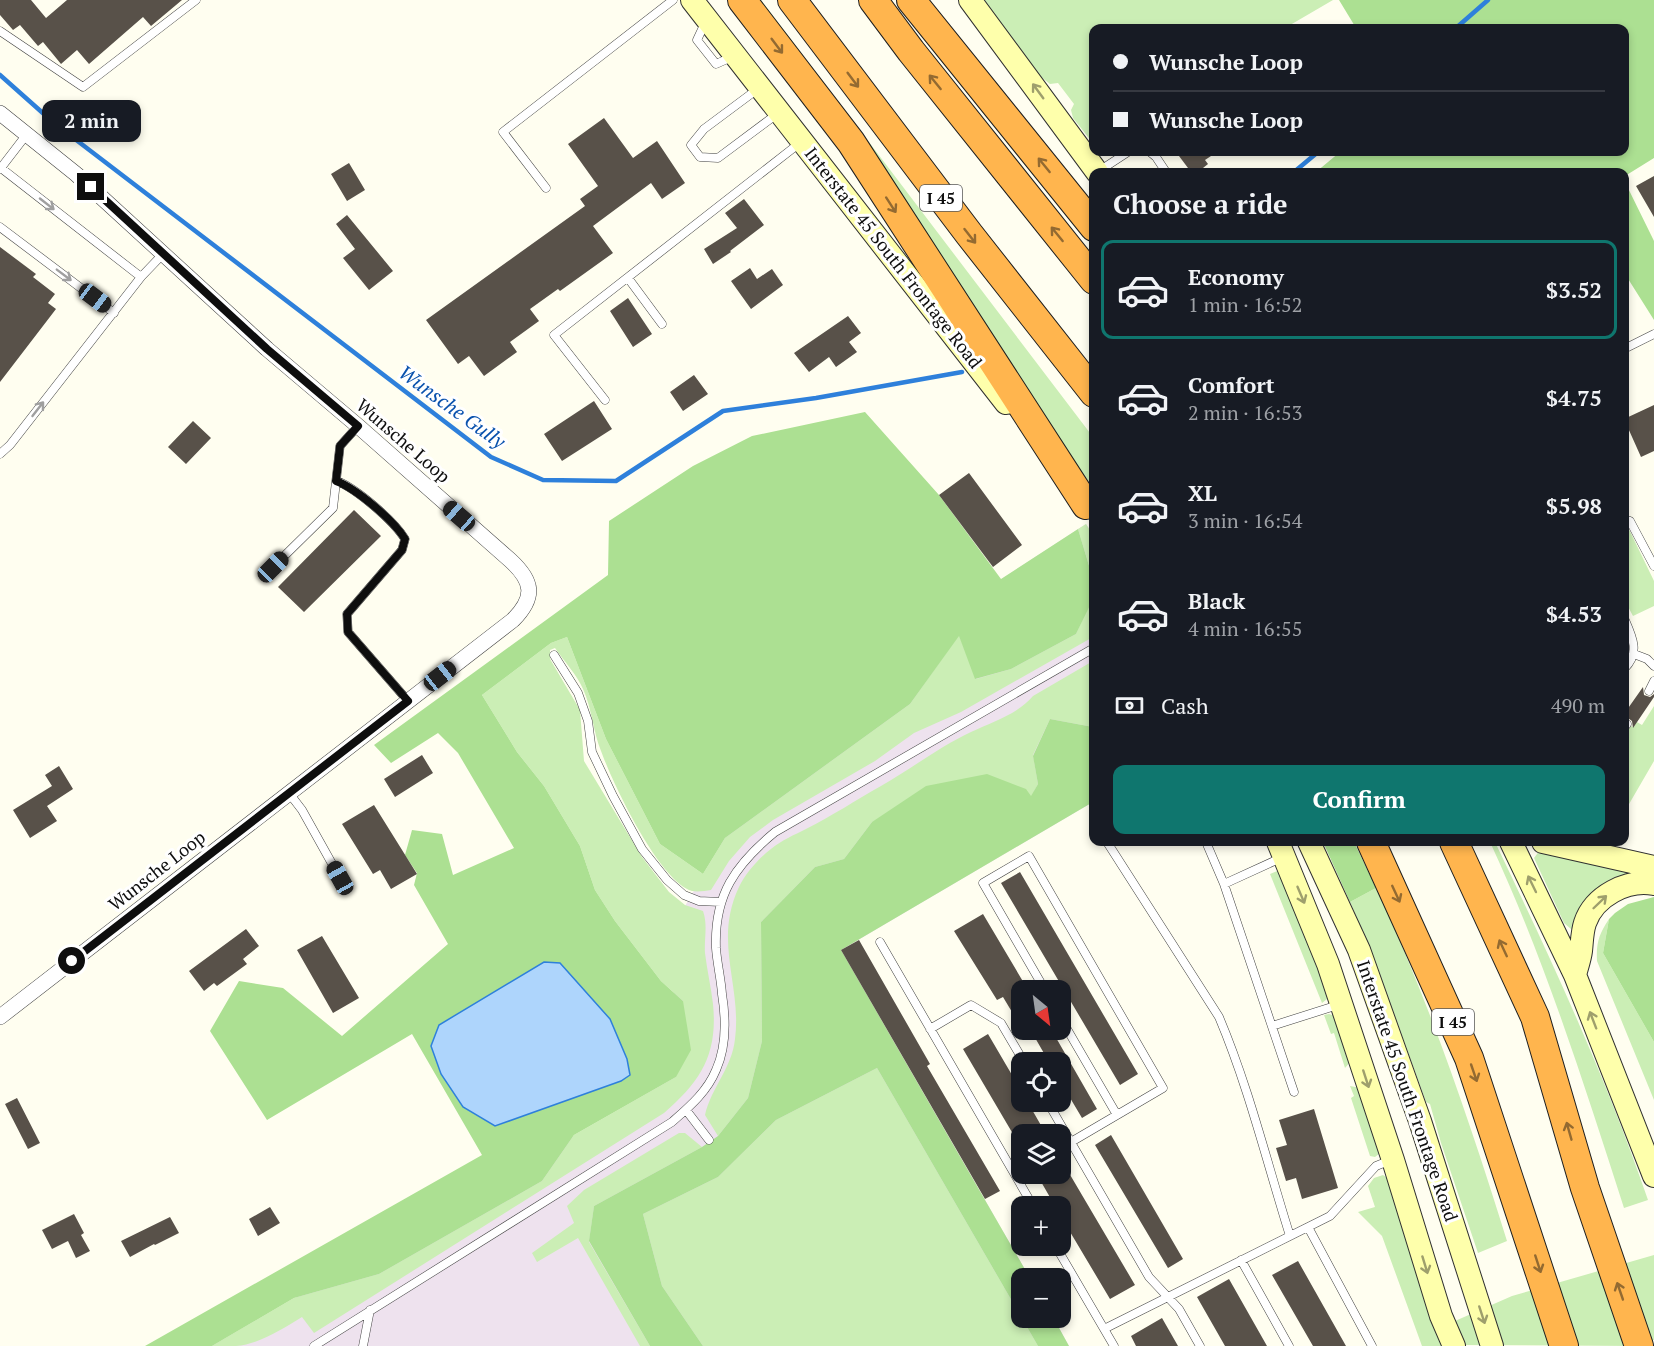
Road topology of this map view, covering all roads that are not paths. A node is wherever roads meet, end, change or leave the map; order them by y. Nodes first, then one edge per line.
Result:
1 (196, 0) edge
2 (673, 0) edge
3 (692, 0) edge
4 (742, 0) edge
5 (792, 0) edge
6 (873, 0) edge
7 (911, 0) edge
8 (970, 0) edge
9 (0, 32) edge
10 (760, 87) junction
11 (779, 112) junction
12 (0, 113) edge
13 (27, 134) junction
14 (802, 141) junction
15 (1122, 156) edge
16 (0, 168) edge
17 (1094, 168) edge
18 (1103, 168) edge
19 (546, 188) dead end
20 (1089, 221) edge
21 (0, 227) edge
22 (163, 254) junction
23 (1089, 274) edge
24 (141, 278) junction
25 (628, 278) junction
26 (114, 313) junction
27 (662, 324) dead end
28 (1654, 334) edge
29 (1629, 346) edge
30 (1089, 387) edge
31 (605, 399) dead end
32 (358, 426) junction
33 (0, 454) edge
34 (336, 481) junction
35 (1089, 508) edge
36 (1089, 509) edge
37 (1629, 521) edge
38 (1654, 566) edge
39 (273, 567) dead end
40 (1629, 628) edge
41 (1089, 651) edge
42 (1635, 654) junction
43 (554, 655) dead end
44 (1629, 662) edge
45 (1654, 666) edge
46 (1654, 681) edge
47 (1649, 691) dead end
48 (408, 701) junction
49 (289, 793) junction
50 (1110, 846) edge
51 (1208, 846) edge
52 (1311, 846) edge
53 (1373, 846) edge
54 (1456, 846) edge
55 (1513, 846) edge
56 (1561, 846) edge
57 (1281, 849) edge
58 (1654, 867) edge
59 (340, 878) dead end
60 (1224, 884) junction
61 (1654, 885) edge
62 (721, 902) junction
63 (880, 942) dead end
64 (1575, 975) junction
65 (1039, 980) edge
66 (1342, 1003) junction
67 (0, 1017) edge
68 (1272, 1026) junction
69 (930, 1029) junction
70 (1071, 1036) edge
71 (1018, 1052) edge
72 (1294, 1092) dead end
73 (686, 1110) junction
74 (1117, 1115) junction
75 (709, 1140) dead end
76 (1071, 1142) joint
77 (1393, 1160) junction
78 (1654, 1176) edge
79 (1027, 1196) edge
80 (1308, 1227) junction
81 (1290, 1236) junction
82 (1061, 1256) edge
83 (1241, 1260) junction
84 (1168, 1297) junction
85 (370, 1311) junction
86 (1104, 1329) junction
87 (314, 1346) edge
88 (363, 1346) edge
89 (1114, 1346) edge
90 (1200, 1346) edge
91 (1289, 1346) edge
92 (1372, 1346) edge
93 (1454, 1346) edge
94 (1492, 1346) edge
95 (1564, 1346) edge
96 (1639, 1346) edge

1 - 9 lane
2 - 19 lane
3 - 10 main road, Interstate 45 South Frontage Road
4 -> 35 highway
5 -> 30 highway, I 45
23 -> 6 highway
20 -> 7 highway
17 -> 8 main road
10 - 11 main road, Interstate 45 South Frontage Road
10 - 11 lane
11 - 14 main road, Interstate 45 South Frontage Road
12 - 13 street, Wunsche Loop
13 - 16 lane
13 - 22 street, Wunsche Loop
14 - 25 lane
14 - 36 main road, Interstate 45 South Frontage Road
15 - 18 lane
16 -> 24 lane
21 -> 26 lane
22 - 24 lane
22 - 32 street, Wunsche Loop
24 - 26 lane
25 - 27 lane
25 - 31 lane
33 -> 26 lane
28 - 29 lane
32 - 34 lane
32 - 48 street, Wunsche Loop
34 - 39 lane
34 - 48 lane
37 - 38 lane
40 - 42 lane
41 - 62 lane
42 - 44 lane
42 - 45 lane
43 - 62 lane
46 - 47 lane
48 - 49 street, Wunsche Loop
49 - 59 lane
49 - 67 street, Wunsche Loop
50 - 81 lane
51 - 60 lane
52 -> 94 main road, Interstate 45 South Frontage Road
53 -> 95 highway, I 45
96 -> 54 highway
64 -> 55 main road
56 - 58 main road
57 - 60 lane
57 -> 66 main road
60 - 68 lane
64 -> 61 main road
62 - 73 lane
63 - 69 lane
78 -> 64 main road
65 - 74 lane
66 - 68 lane
66 -> 77 main road
68 - 72 lane
69 - 71 lane
69 - 79 lane
70 - 74 lane
73 - 75 lane
73 - 85 lane
74 - 76 lane
76 - 84 lane
77 - 80 lane
77 -> 93 main road
80 - 81 lane
80 - 92 lane
81 - 83 lane
82 - 86 lane
83 - 84 lane
83 - 91 lane
84 - 86 lane
84 - 90 lane
85 - 87 lane
85 - 88 lane
86 - 89 lane

